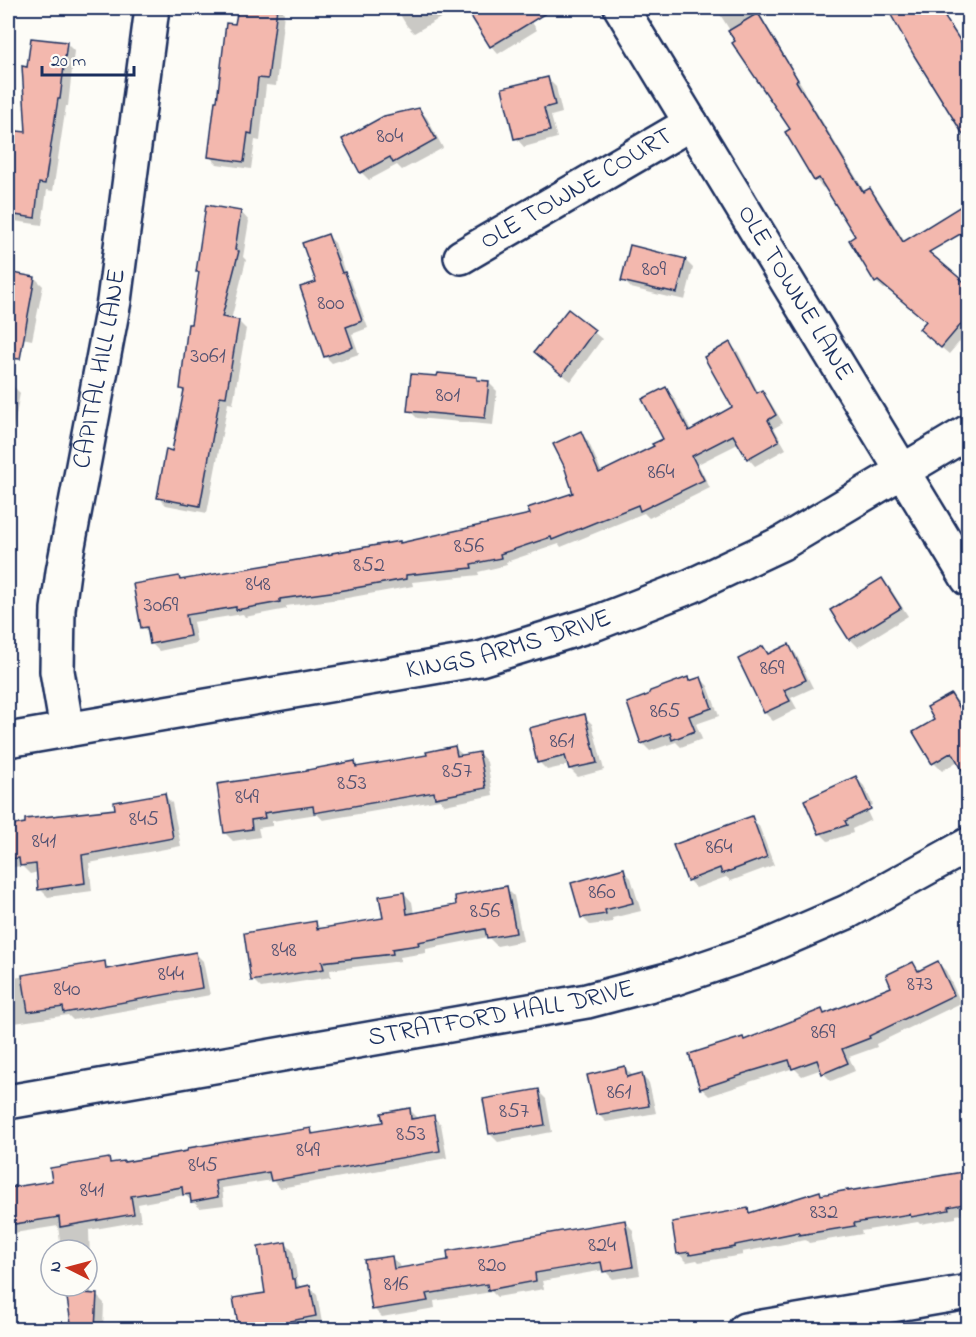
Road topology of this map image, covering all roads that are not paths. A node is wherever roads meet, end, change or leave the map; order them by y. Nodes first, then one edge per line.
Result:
1 (152, 8) edge
2 (621, 8) edge
3 (691, 123) junction
4 (460, 257) dead end
5 (969, 432) edge
6 (903, 471) junction
7 (969, 579) edge
8 (67, 730) junction
9 (8, 740) edge
10 (969, 845) edge
11 (8, 1102) edge
12 (969, 1292) edge
13 (746, 1329) edge

1 - 8 street, CAPITAL HILL LANE
2 - 3 street, OLE TOWNE LANE
3 - 4 street, OLE TOWNE COURT
3 - 6 street, OLE TOWNE LANE
5 - 6 street, KINGS ARMS DRIVE
6 - 7 street, OLE TOWNE LANE
6 - 8 street, KINGS ARMS DRIVE
8 - 9 street, KINGS ARMS DRIVE
10 - 11 street, STRATFORD HALL DRIVE
12 - 13 street

